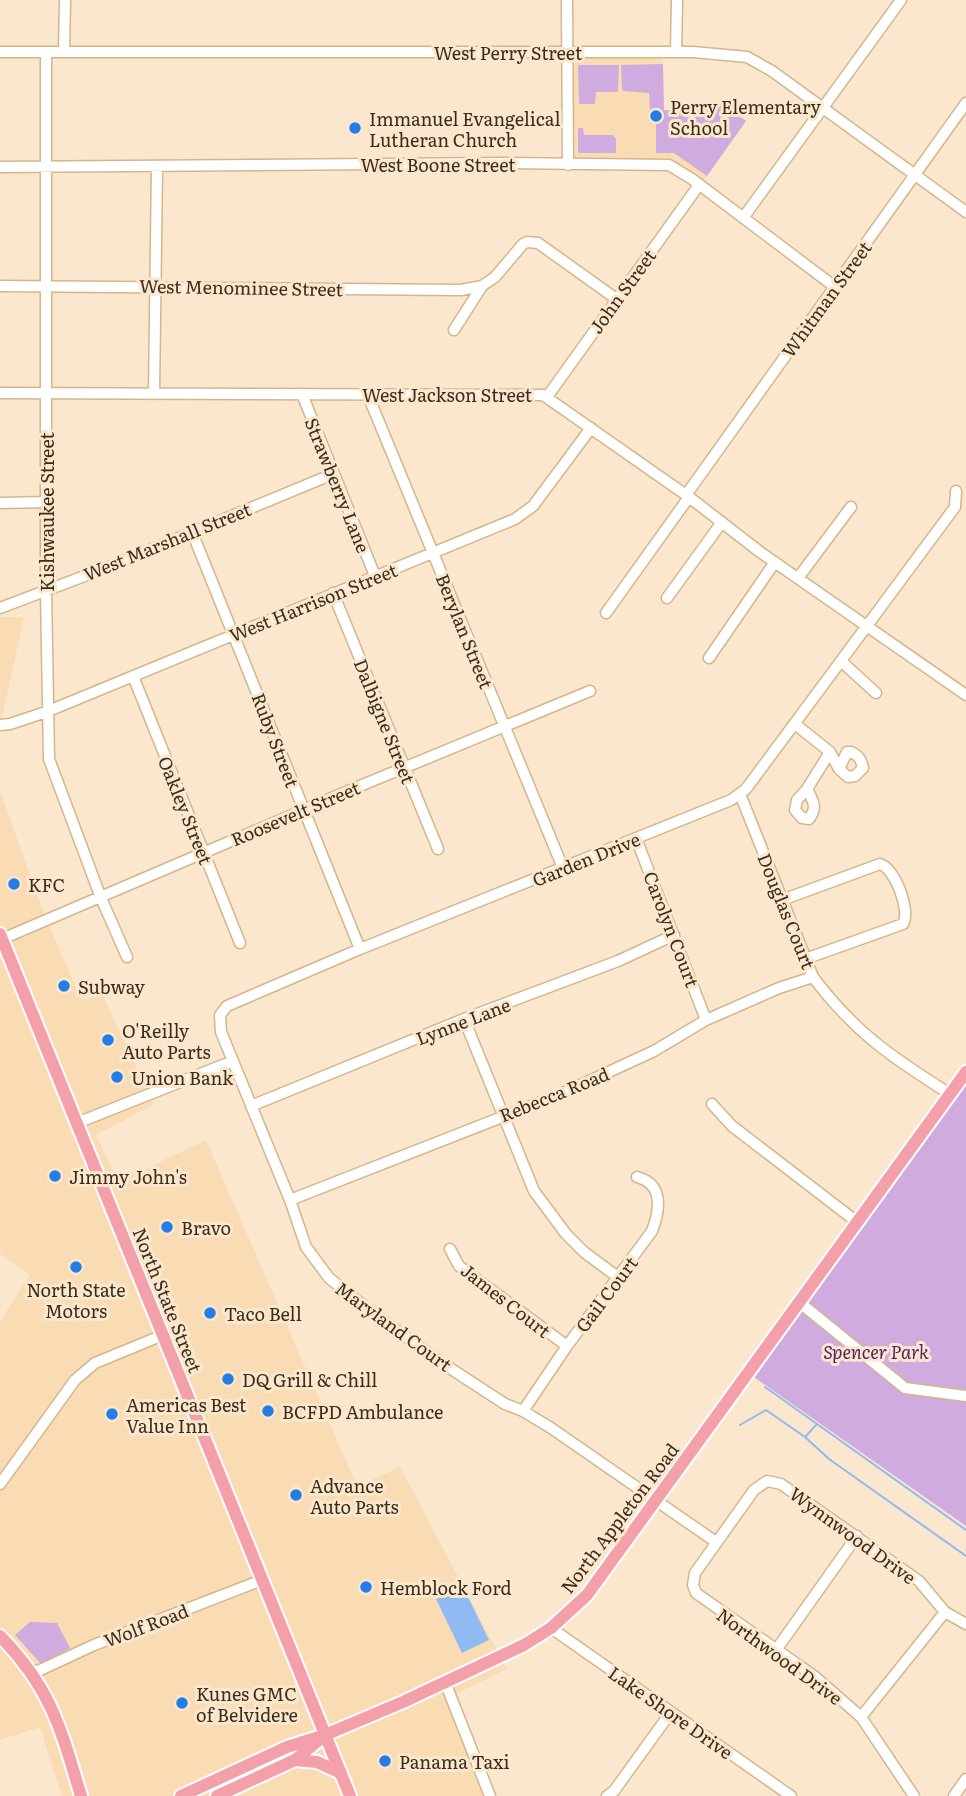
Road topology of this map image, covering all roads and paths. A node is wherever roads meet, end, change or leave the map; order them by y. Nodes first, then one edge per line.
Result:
1 (65, 0) edge
2 (567, 0) edge
3 (677, 0) edge
4 (901, 0) edge
5 (0, 52) edge
6 (46, 52) junction
7 (64, 52) junction
8 (676, 52) junction
9 (567, 53) junction
10 (966, 103) edge
11 (823, 107) junction
12 (568, 164) junction
13 (0, 167) edge
14 (46, 167) junction
15 (157, 167) junction
16 (915, 174) junction
17 (699, 185) junction
18 (966, 212) edge
19 (743, 218) junction
20 (0, 286) edge
21 (46, 286) junction
22 (155, 286) junction
23 (482, 286) junction
24 (835, 287) junction
25 (615, 298) junction
26 (454, 330) dead end
27 (0, 393) edge
28 (46, 393) junction
29 (155, 393) junction
30 (366, 393) junction
31 (302, 394) junction
32 (547, 397) junction
33 (591, 428) junction
34 (333, 474) junction
35 (956, 491) dead end
36 (688, 496) junction
37 (46, 502) junction
38 (0, 503) edge
39 (851, 507) dead end
40 (722, 522) junction
41 (192, 532) junction
42 (434, 553) junction
43 (775, 562) junction
44 (374, 576) junction
45 (798, 578) junction
46 (46, 590) junction
47 (333, 593) junction
48 (667, 598) dead end
49 (0, 608) edge
50 (606, 613) dead end
51 (869, 626) junction
52 (234, 634) junction
53 (709, 658) dead end
54 (842, 662) junction
55 (133, 676) junction
56 (590, 691) dead end
57 (876, 694) dead end
58 (966, 695) edge
59 (46, 712) junction
60 (795, 724) junction
61 (0, 725) edge
62 (504, 726) junction
63 (830, 752) junction
64 (404, 767) junction
65 (839, 769) dead end
66 (807, 789) dead end
67 (740, 794) junction
68 (303, 810) junction
69 (636, 838) junction
70 (438, 849) dead end
71 (204, 853) junction
72 (563, 868) junction
73 (101, 898) junction
74 (782, 900) junction
75 (674, 935) junction
76 (1, 936) edge
77 (240, 943) dead end
78 (360, 949) junction
79 (127, 957) dead end
80 (806, 959) junction
81 (813, 977) junction
82 (234, 1002) joint
83 (464, 1019) junction
84 (706, 1020) junction
85 (233, 1061) junction
86 (966, 1072) edge
87 (950, 1094) junction
88 (712, 1104) dead end
89 (251, 1106) junction
90 (501, 1116) junction
91 (77, 1123) junction
92 (637, 1177) dead end
93 (290, 1199) junction
94 (856, 1222) junction
95 (450, 1249) dead end
96 (619, 1278) junction
97 (799, 1302) junction
98 (163, 1335) junction
99 (567, 1346) junction
100 (966, 1396) edge
101 (523, 1411) junction
102 (0, 1484) edge
103 (656, 1500) junction
104 (857, 1536) junction
105 (716, 1542) junction
106 (262, 1580) junction
107 (945, 1612) junction
108 (966, 1624) edge
109 (551, 1628) junction
110 (0, 1636) edge
111 (776, 1650) junction
112 (30, 1670) junction
113 (445, 1682) junction
114 (671, 1712) junction
115 (861, 1717) junction
116 (325, 1735) junction
117 (295, 1760) junction
118 (341, 1773) junction
119 (966, 1779) edge
120 (910, 1794) edge
121 (81, 1796) edge
122 (181, 1796) edge
123 (216, 1796) edge
124 (350, 1796) edge
125 (490, 1796) edge
126 (607, 1796) edge
127 (791, 1796) edge
128 (954, 1796) edge

1 - 7 street
2 - 9 street
3 - 8 street
4 - 11 street
5 - 6 street, West Perry Street
6 - 7 street, West Perry Street
6 - 14 street, Kishwaukee Street
7 - 9 street, West Perry Street
8 - 9 street, West Perry Street
8 - 11 street, West Perry Street
9 - 12 street
10 - 16 street, Whitman Street
11 - 16 street, West Perry Street
11 - 19 street
12 - 15 street, West Boone Street
12 - 17 street, West Boone Street
13 - 14 street, West Boone Street
14 - 15 street, West Boone Street
14 - 21 street, Kishwaukee Street
15 - 22 street
16 - 18 street, West Perry Street
16 - 24 street, Whitman Street
17 - 19 street, West Boone Street
17 - 25 street, John Street
19 - 24 street, West Boone Street
20 - 21 street, West Menominee Street
21 - 22 street, West Menominee Street
21 - 28 street, Kishwaukee Street
22 - 23 street, West Menominee Street
22 - 29 street
23 - 25 street
23 - 26 street
24 - 36 street, Whitman Street
25 - 32 street, John Street
27 - 28 street, West Jackson Street
28 - 29 street, West Jackson Street
28 - 37 street, Kishwaukee Street
29 - 31 street, West Jackson Street
30 - 31 street, West Jackson Street
30 - 32 street, West Jackson Street
30 - 42 street, Berylan Street
31 - 34 street, Strawberry Lane
32 - 33 street, West Jackson Street
33 - 36 street, West Jackson Street
33 - 42 street, West Harrison Street
34 - 41 street, West Marshall Street
34 - 44 street, Strawberry Lane
35 - 51 street, Garden Drive
36 - 40 street, West Jackson Street
36 - 50 street, Whitman Street
37 - 38 street
37 - 46 street, Kishwaukee Street
39 - 45 street
40 - 43 street, West Jackson Street
40 - 48 street
41 - 46 street, West Marshall Street
41 - 52 street, Ruby Street
42 - 44 street, West Harrison Street
42 - 62 street, Berylan Street
43 - 45 street, West Jackson Street
43 - 53 street
44 - 47 street, West Harrison Street
45 - 51 street, West Jackson Street
46 - 49 street, West Marshall Street
46 - 59 street, Kishwaukee Street
47 - 52 street, West Harrison Street
47 - 64 street, Dalbigne Street
51 - 54 street, Garden Drive
51 - 58 street, West Jackson Street
52 - 55 street, West Harrison Street
52 - 68 street, Ruby Street
54 - 57 street
54 - 60 street, Garden Drive
55 - 59 street, West Harrison Street
55 - 71 street, Oakley Street
56 - 62 street, Roosevelt Street
59 - 61 street, West Harrison Street
59 - 73 street, Kishwaukee Street
60 - 63 street
60 - 67 street, Garden Drive
62 - 64 street, Roosevelt Street
62 - 72 street, Berylan Street
63 - 65 street
63 - 66 street
64 - 68 street, Roosevelt Street
64 - 70 street, Dalbigne Street
67 - 69 street, Garden Drive
67 - 74 street, Douglas Court
68 - 71 street, Roosevelt Street
68 - 78 street, Ruby Street
69 - 72 street, Garden Drive
69 - 75 street, Carolyn Court
71 - 73 street, Roosevelt Street
71 - 77 street, Oakley Street
72 - 78 street, Garden Drive
73 - 76 street, Roosevelt Street
73 - 79 street, Kishwaukee Street
74 - 80 street, Douglas Court
74 - 80 street
75 - 83 street, Lynne Lane
75 - 84 street, Carolyn Court
76 - 91 main road, North State Street
78 - 82 street, Garden Drive
80 - 81 street, Douglas Court
81 - 84 street, Rebecca Road
81 - 87 street, Douglas Court
82 - 85 street, Maryland Court
83 - 89 street, Lynne Lane
83 - 90 street
84 - 90 street, Rebecca Road
85 - 89 street, Maryland Court
85 - 91 street
86 - 87 main road, North Appleton Road
87 - 94 main road, North Appleton Road
88 - 94 street
89 - 93 street, Maryland Court
90 - 93 street, Rebecca Road
90 - 96 street
91 - 98 main road, North State Street
92 - 96 street, Gail Court
93 - 101 street, Maryland Court
94 - 97 main road, North Appleton Road
95 - 99 street, James Court
96 - 99 street, Gail Court
97 - 100 street
97 - 103 main road, North Appleton Road
98 - 102 street
98 - 106 main road, North State Street
99 - 101 street, Gail Court
101 - 103 street, Maryland Court
103 - 105 street, Maryland Court
103 - 109 main road, North Appleton Road
104 - 105 street, Wynnwood Drive
104 - 107 street, Wynnwood Drive
104 - 111 street
105 - 111 street, Northwood Drive
106 - 112 street, Wolf Road
106 - 116 main road, North State Street
107 - 108 street, Wynnwood Drive
107 - 115 street
109 - 113 main road, North Appleton Road
109 - 114 street, Lake Shore Drive
110 - 112 main road
111 - 115 street, Northwood Drive
112 - 121 main road
113 - 116 main road, North Appleton Road
113 - 125 street
114 - 126 street
114 - 127 street, Lake Shore Drive
115 - 120 street, Northwood Drive
116 - 117 main road
116 - 118 main road, North State Street
116 - 122 main road
117 - 118 main road
117 - 123 main road
118 - 124 main road, North State Street
119 - 128 street

